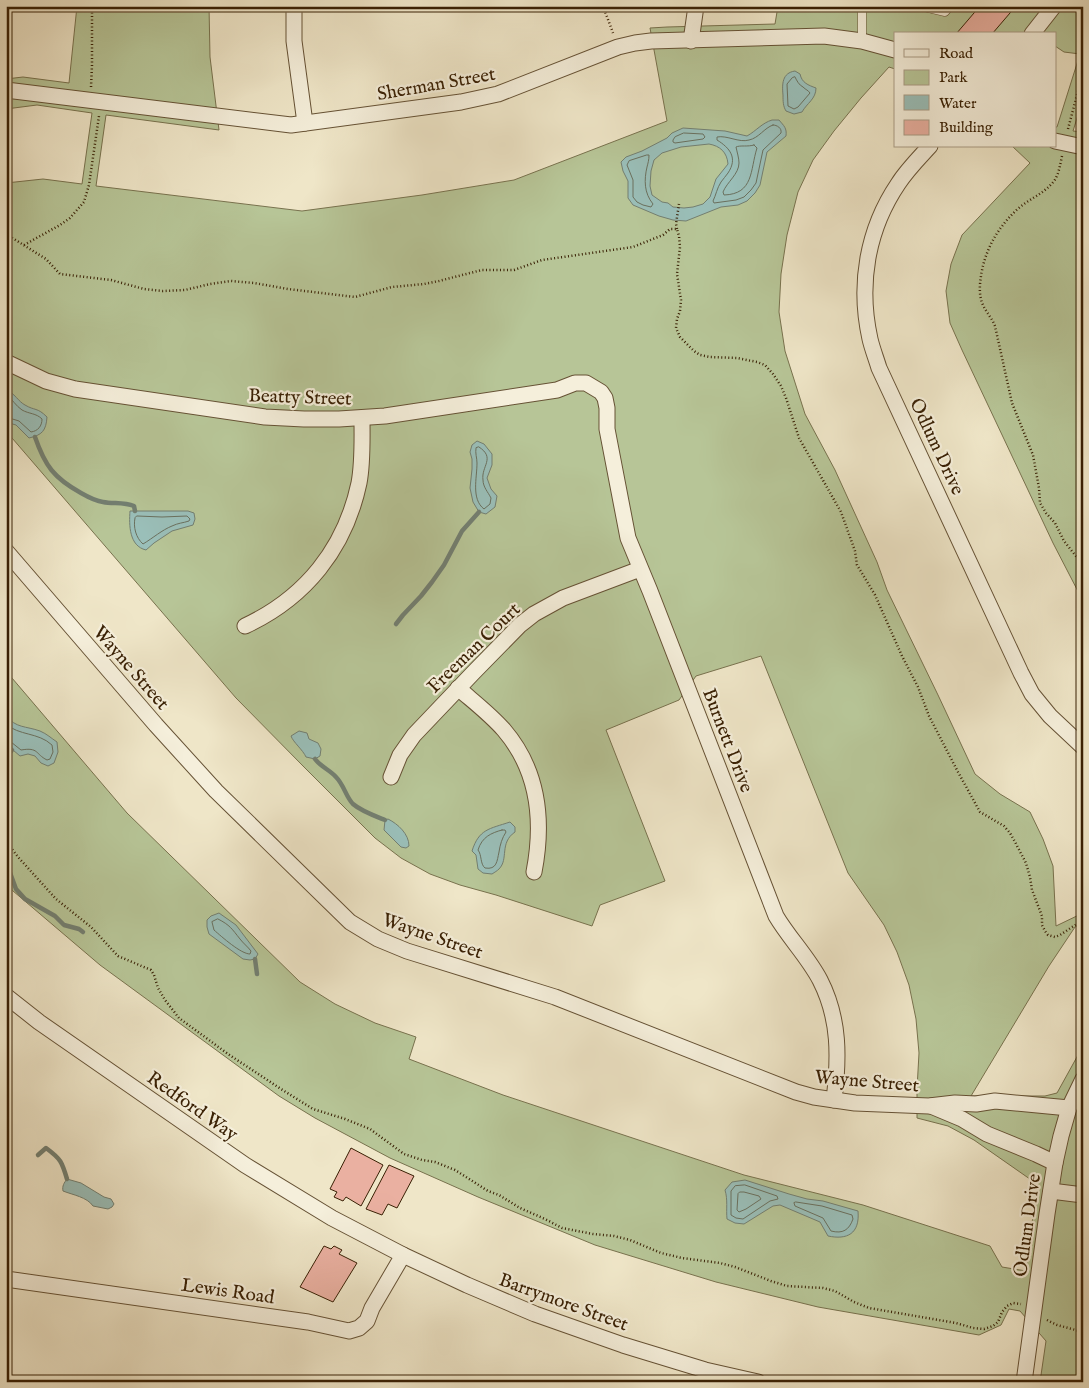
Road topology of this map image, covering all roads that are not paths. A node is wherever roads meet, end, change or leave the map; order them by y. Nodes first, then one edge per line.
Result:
1 (294, 6) edge
2 (696, 6) edge
3 (862, 6) edge
4 (920, 6) edge
5 (950, 6) edge
6 (1054, 6) edge
7 (1034, 32) edge
8 (691, 40) junction
9 (862, 41) junction
10 (894, 50) edge
11 (6, 90) edge
12 (305, 124) junction
13 (1060, 143) edge
14 (1083, 147) edge
15 (928, 148) edge
16 (6, 362) edge
17 (595, 387) joint
18 (362, 418) junction
19 (6, 551) edge
20 (640, 569) junction
21 (244, 626) dead end
22 (458, 688) junction
23 (1083, 747) edge
24 (391, 777) dead end
25 (534, 872) dead end
26 (6, 996) edge
27 (1083, 1079) edge
28 (834, 1100) junction
29 (930, 1106) junction
30 (1069, 1108) junction
31 (1055, 1163) junction
32 (1051, 1191) junction
33 (1083, 1194) edge
34 (365, 1235) joint
35 (403, 1256) junction
36 (6, 1279) edge
37 (758, 1382) edge
38 (1024, 1382) edge

1 - 12 street
2 - 8 street
3 - 9 lane
4 - 5 lane
6 - 7 street
8 - 9 street, Sherman Street
8 - 12 street, Sherman Street
9 - 10 street, Sherman Street
11 - 12 street, Sherman Street
13 - 14 street
15 - 23 street, Odlum Drive
16 - 18 street, Beatty Street
17 - 18 street, Beatty Street
17 - 20 street, Burnett Drive
18 - 21 street
19 - 28 street, Wayne Street
20 - 22 street, Freeman Court
20 - 28 street, Burnett Drive
22 - 24 street, Freeman Court
22 - 25 street
26 - 34 street, Redford Way
27 - 30 street, Odlum Drive
28 - 29 street, Wayne Street
29 - 30 street, Wayne Street
29 - 31 street, Wayne Street
30 - 31 street, Odlum Drive
31 - 32 street, Odlum Drive
32 - 33 street
32 - 38 street, Odlum Drive
34 - 35 street, Barrymore Street
35 - 36 street, Lewis Road
35 - 37 street, Barrymore Street

